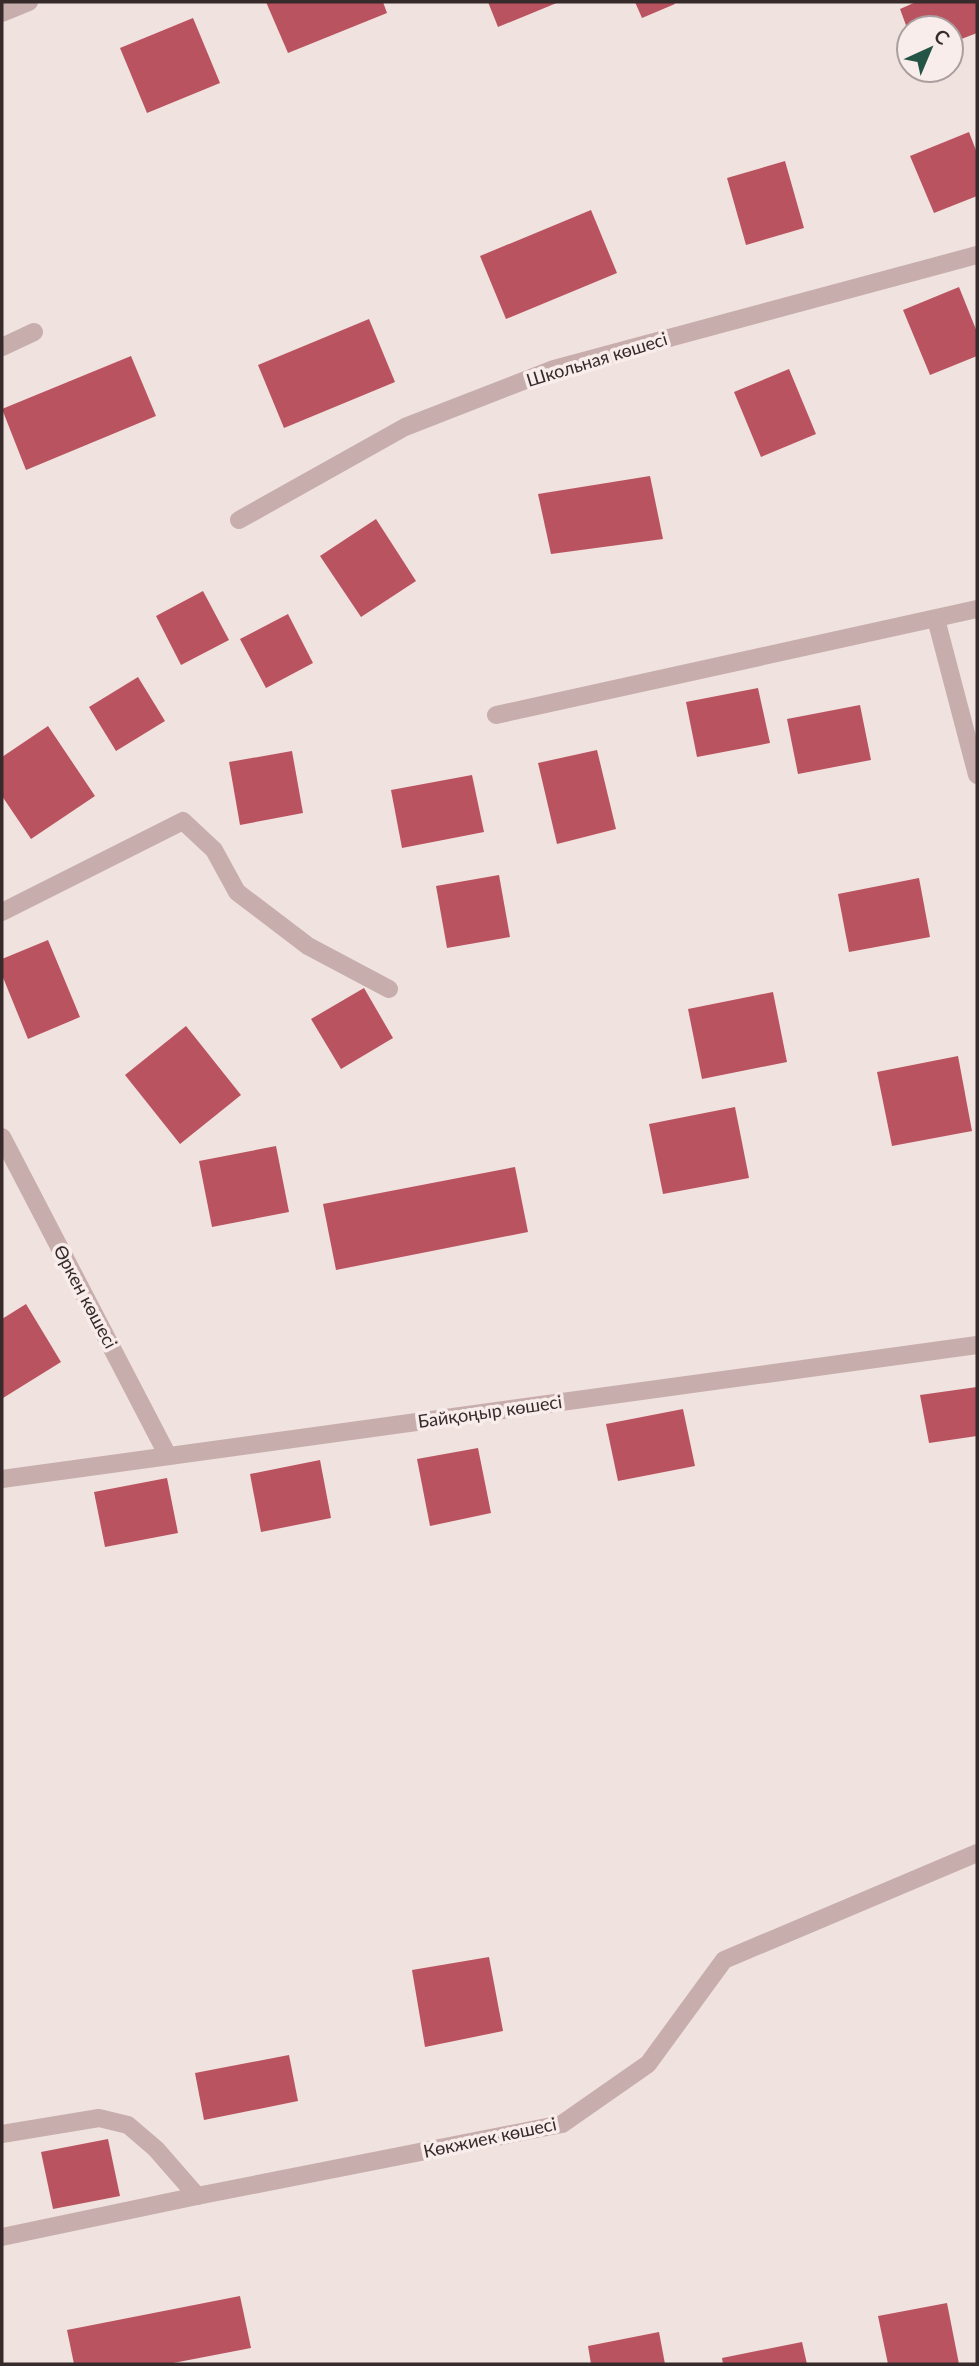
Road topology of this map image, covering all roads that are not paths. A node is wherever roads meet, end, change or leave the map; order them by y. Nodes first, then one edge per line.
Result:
1 (29, 2) edge
2 (2, 13) edge
3 (977, 256) edge
4 (34, 332) dead end
5 (2, 347) edge
6 (239, 520) dead end
7 (977, 609) edge
8 (936, 619) junction
9 (496, 715) dead end
10 (977, 775) edge
11 (2, 912) edge
12 (389, 989) dead end
13 (2, 1137) edge
14 (977, 1345) edge
15 (168, 1456) junction
16 (2, 1479) edge
17 (977, 1853) edge
18 (2, 2134) edge
19 (197, 2196) junction
20 (2, 2237) edge

1 - 2 street
3 - 6 street, Школьная көшесі
4 - 5 street
7 - 8 street
8 - 9 street
8 - 10 street
11 - 12 street
13 - 15 street, Өркен көшесі
14 - 15 street, Байқоңыр көшесі
15 - 16 street, Байқоңыр көшесі
17 - 19 street, Көкжиек көшесі
18 - 19 street
19 - 20 street, Көкжиек көшесі

